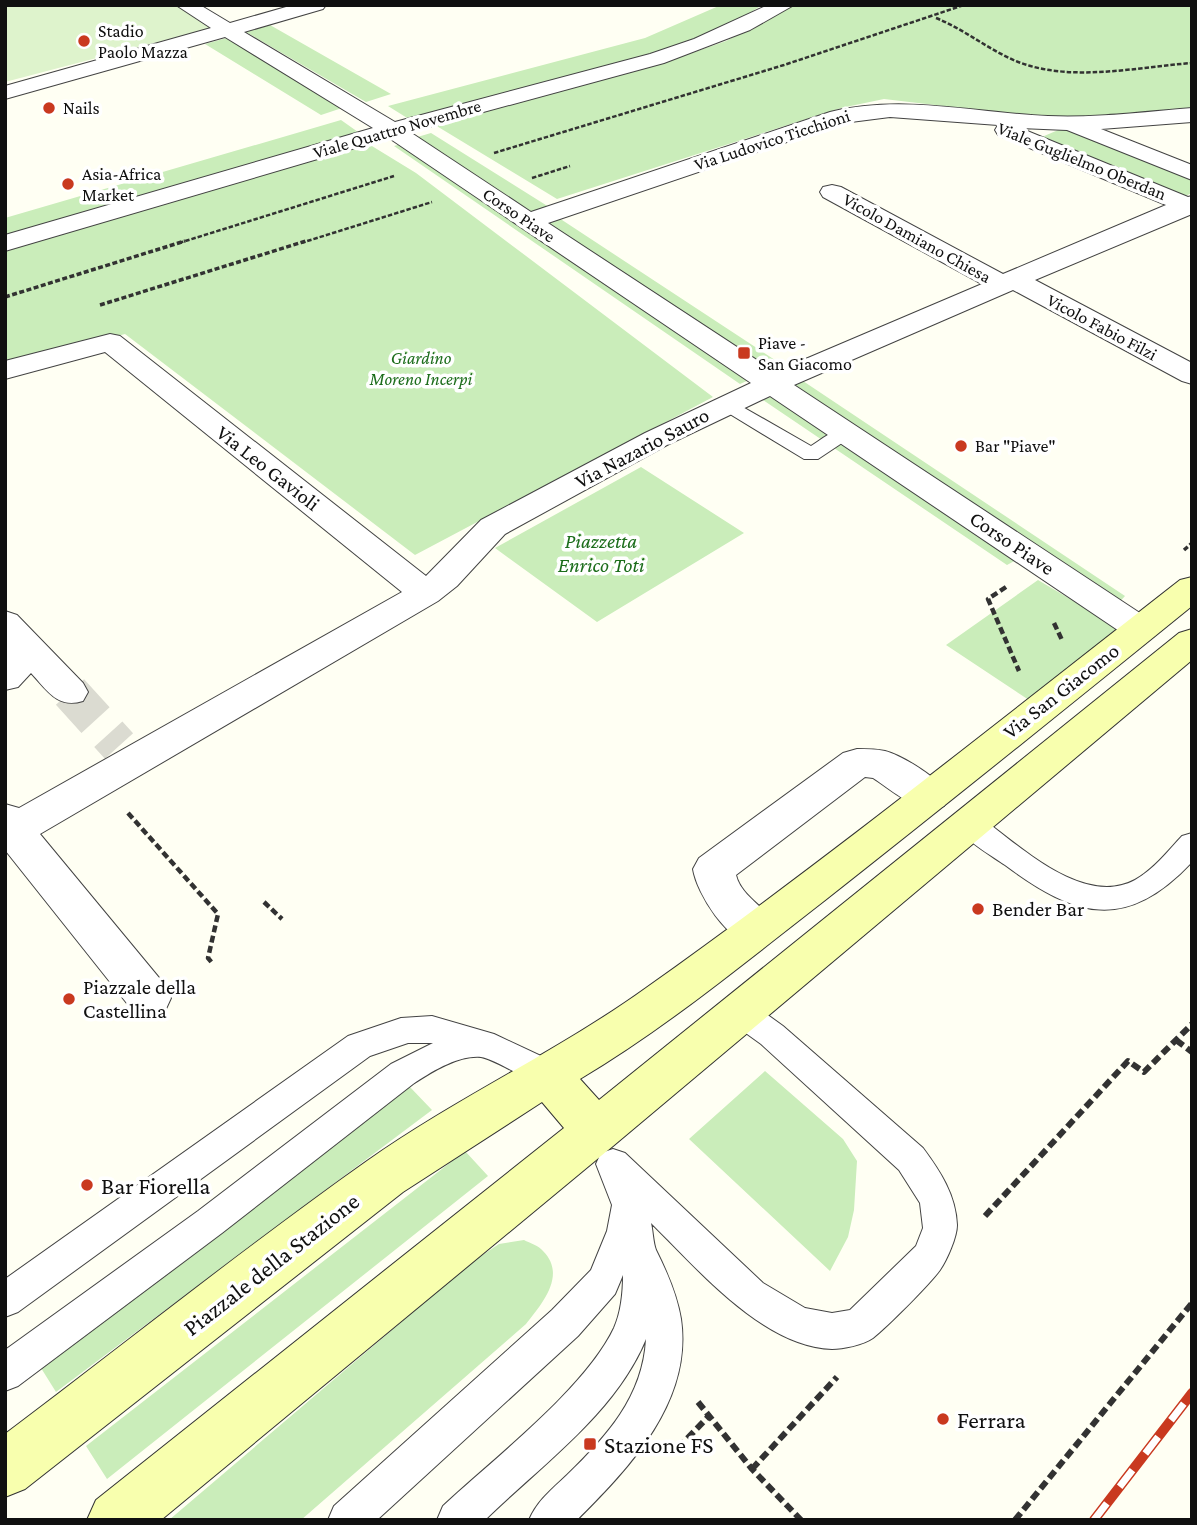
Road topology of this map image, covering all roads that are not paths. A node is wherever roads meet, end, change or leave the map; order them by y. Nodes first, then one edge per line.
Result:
1 (186, 5) edge
2 (316, 5) edge
3 (784, 5) edge
4 (227, 30) junction
5 (5, 93) edge
6 (1192, 115) edge
7 (972, 116) junction
8 (1065, 123) junction
9 (392, 130) junction
10 (1192, 173) edge
11 (832, 192) dead end
12 (1190, 205) edge
13 (528, 221) junction
14 (5, 243) edge
15 (1007, 282) junction
16 (5, 370) edge
17 (1192, 375) edge
18 (771, 383) junction
19 (727, 404) junction
20 (847, 433) junction
21 (1192, 588) edge
22 (426, 593) junction
23 (1140, 629) junction
24 (14, 633) edge
25 (1184, 647) edge
26 (5, 678) edge
27 (70, 692) tunnel mouth
28 (930, 796) junction
29 (970, 824) junction
30 (8, 828) edge
31 (1192, 844) edge
32 (757, 928) junction
33 (800, 963) junction
34 (149, 998) dead end
35 (740, 1012) junction
36 (482, 1044) junction
37 (547, 1074) junction
38 (605, 1147) junction
39 (632, 1214) junction
40 (5, 1300) edge
41 (5, 1373) edge
42 (5, 1469) edge
43 (116, 1520) edge
44 (348, 1520) edge
45 (457, 1520) edge
46 (549, 1520) edge

1 - 4 street, Corso Piave
2 - 4 street
3 - 9 street, Viale Quattro Novembre
4 - 5 street
4 - 9 street, Corso Piave
6 - 8 street, Via Ludovico Ticchioni
7 - 8 street, Via Ludovico Ticchioni
7 - 12 street, Viale Guglielmo Oberdan
7 - 13 street, Via Ludovico Ticchioni
8 - 10 street, Viale Guglielmo Oberdan
9 - 13 street, Corso Piave
9 - 14 street, Viale Quattro Novembre
11 - 15 street, Vicolo Damiano Chiesa
12 - 15 street, Via Nazario Sauro
13 - 18 street, Corso Piave
15 - 17 street, Vicolo Fabio Filzi
15 - 18 street, Via Nazario Sauro
16 - 22 street, Via Leo Gavioli
18 - 19 street, Via Nazario Sauro
18 - 20 street, Corso Piave
19 - 20 lane
19 - 22 street, Via Nazario Sauro
20 - 23 street, Corso Piave
21 - 23 street, Via San Giacomo
22 - 30 street, Via Nazario Sauro
23 - 25 street, Corso Piave
23 - 28 street, Via San Giacomo
24 - 26 street
24 - 27 street
25 - 29 street, Via San Giacomo
28 - 29 street
28 - 32 street, Via San Giacomo
28 - 32 street
29 - 31 lane
29 - 33 street, Via San Giacomo
30 - 34 street
32 - 33 street
32 - 37 street, Via San Giacomo
33 - 35 street, Via San Giacomo
35 - 38 street, Via San Giacomo
35 - 38 lane
36 - 37 lane
36 - 40 lane
36 - 41 lane
37 - 38 street
37 - 42 street, Piazzale della Stazione
38 - 39 lane
38 - 43 street
39 - 44 lane
39 - 45 lane
39 - 46 lane

